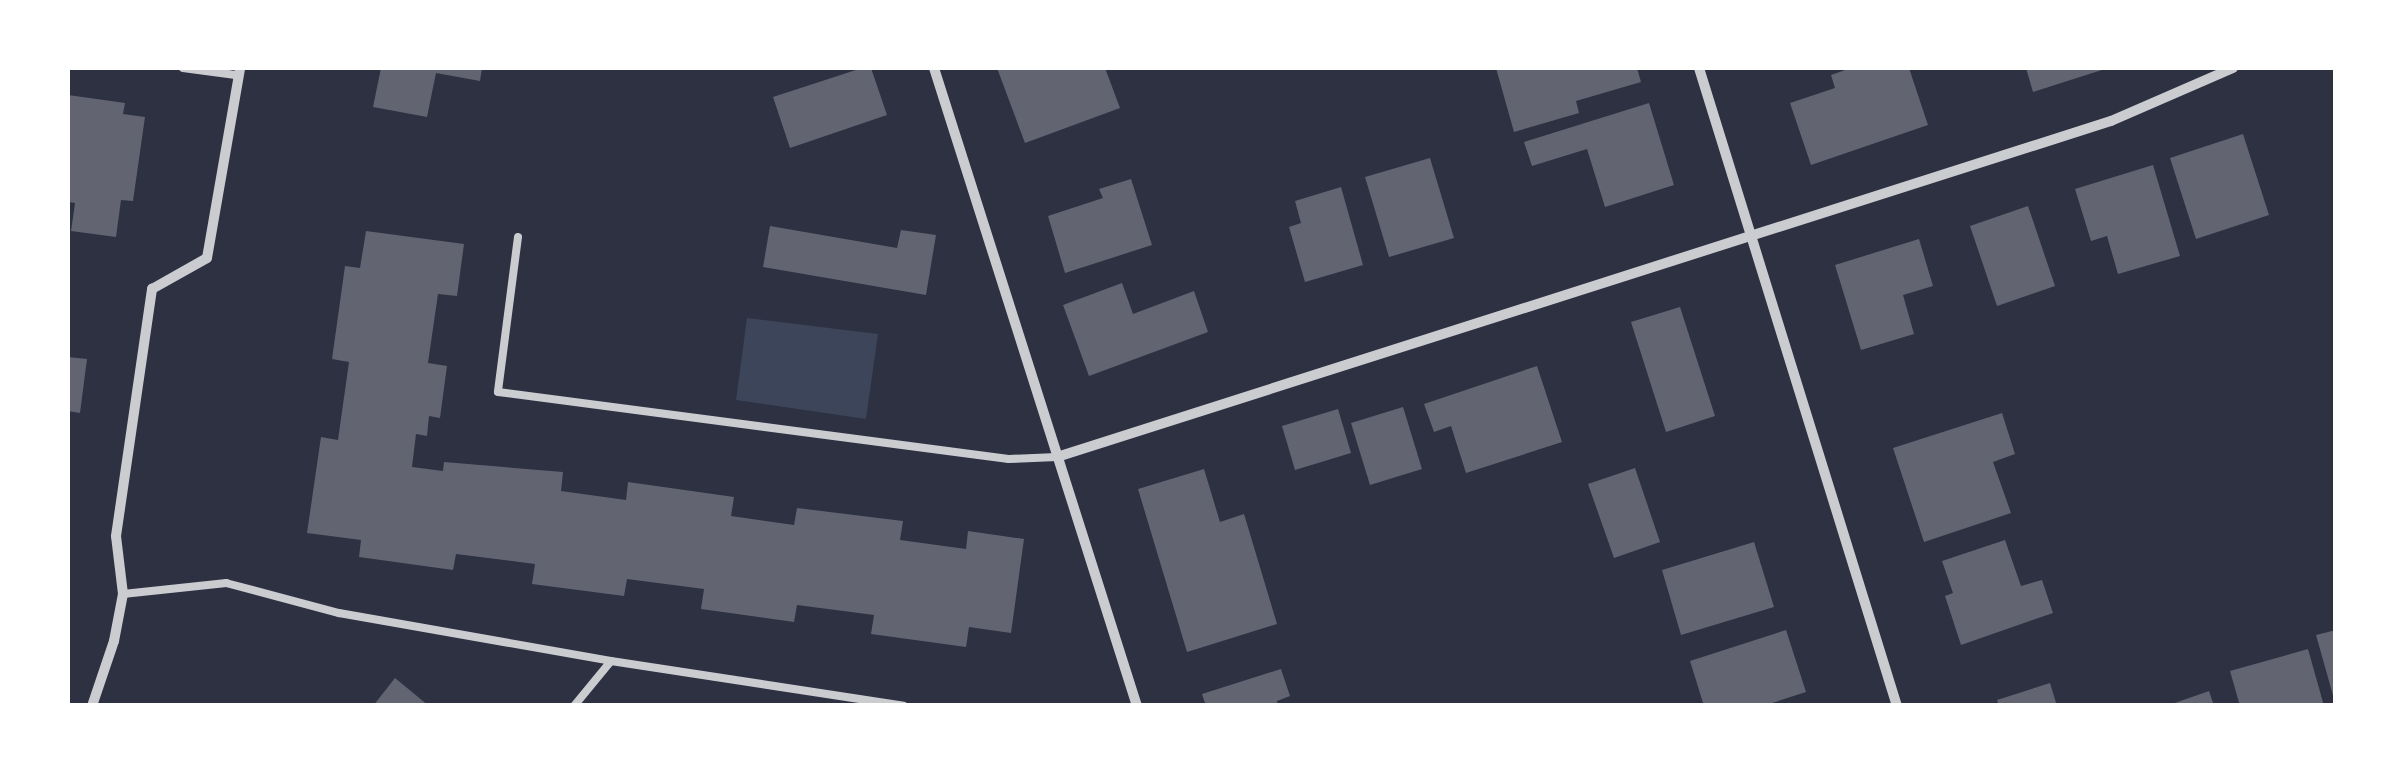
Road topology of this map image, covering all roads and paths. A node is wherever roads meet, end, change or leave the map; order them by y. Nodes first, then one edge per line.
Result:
1 (184, 68) edge
2 (934, 68) edge
3 (1699, 68) edge
4 (2232, 68) edge
5 (238, 71) edge
6 (518, 236) dead end
7 (1750, 236) junction
8 (1057, 457) junction
9 (123, 594) junction
10 (611, 661) junction
11 (92, 706) edge
12 (574, 706) edge
13 (904, 706) edge
14 (1136, 706) edge
15 (1897, 706) edge

1 - 5 lane
2 - 8 street
3 - 7 street
4 - 7 street
5 - 9 street
6 - 8 lane
7 - 8 street
7 - 15 street
8 - 14 street
9 - 10 lane
9 - 11 street
10 - 12 lane
10 - 13 lane

